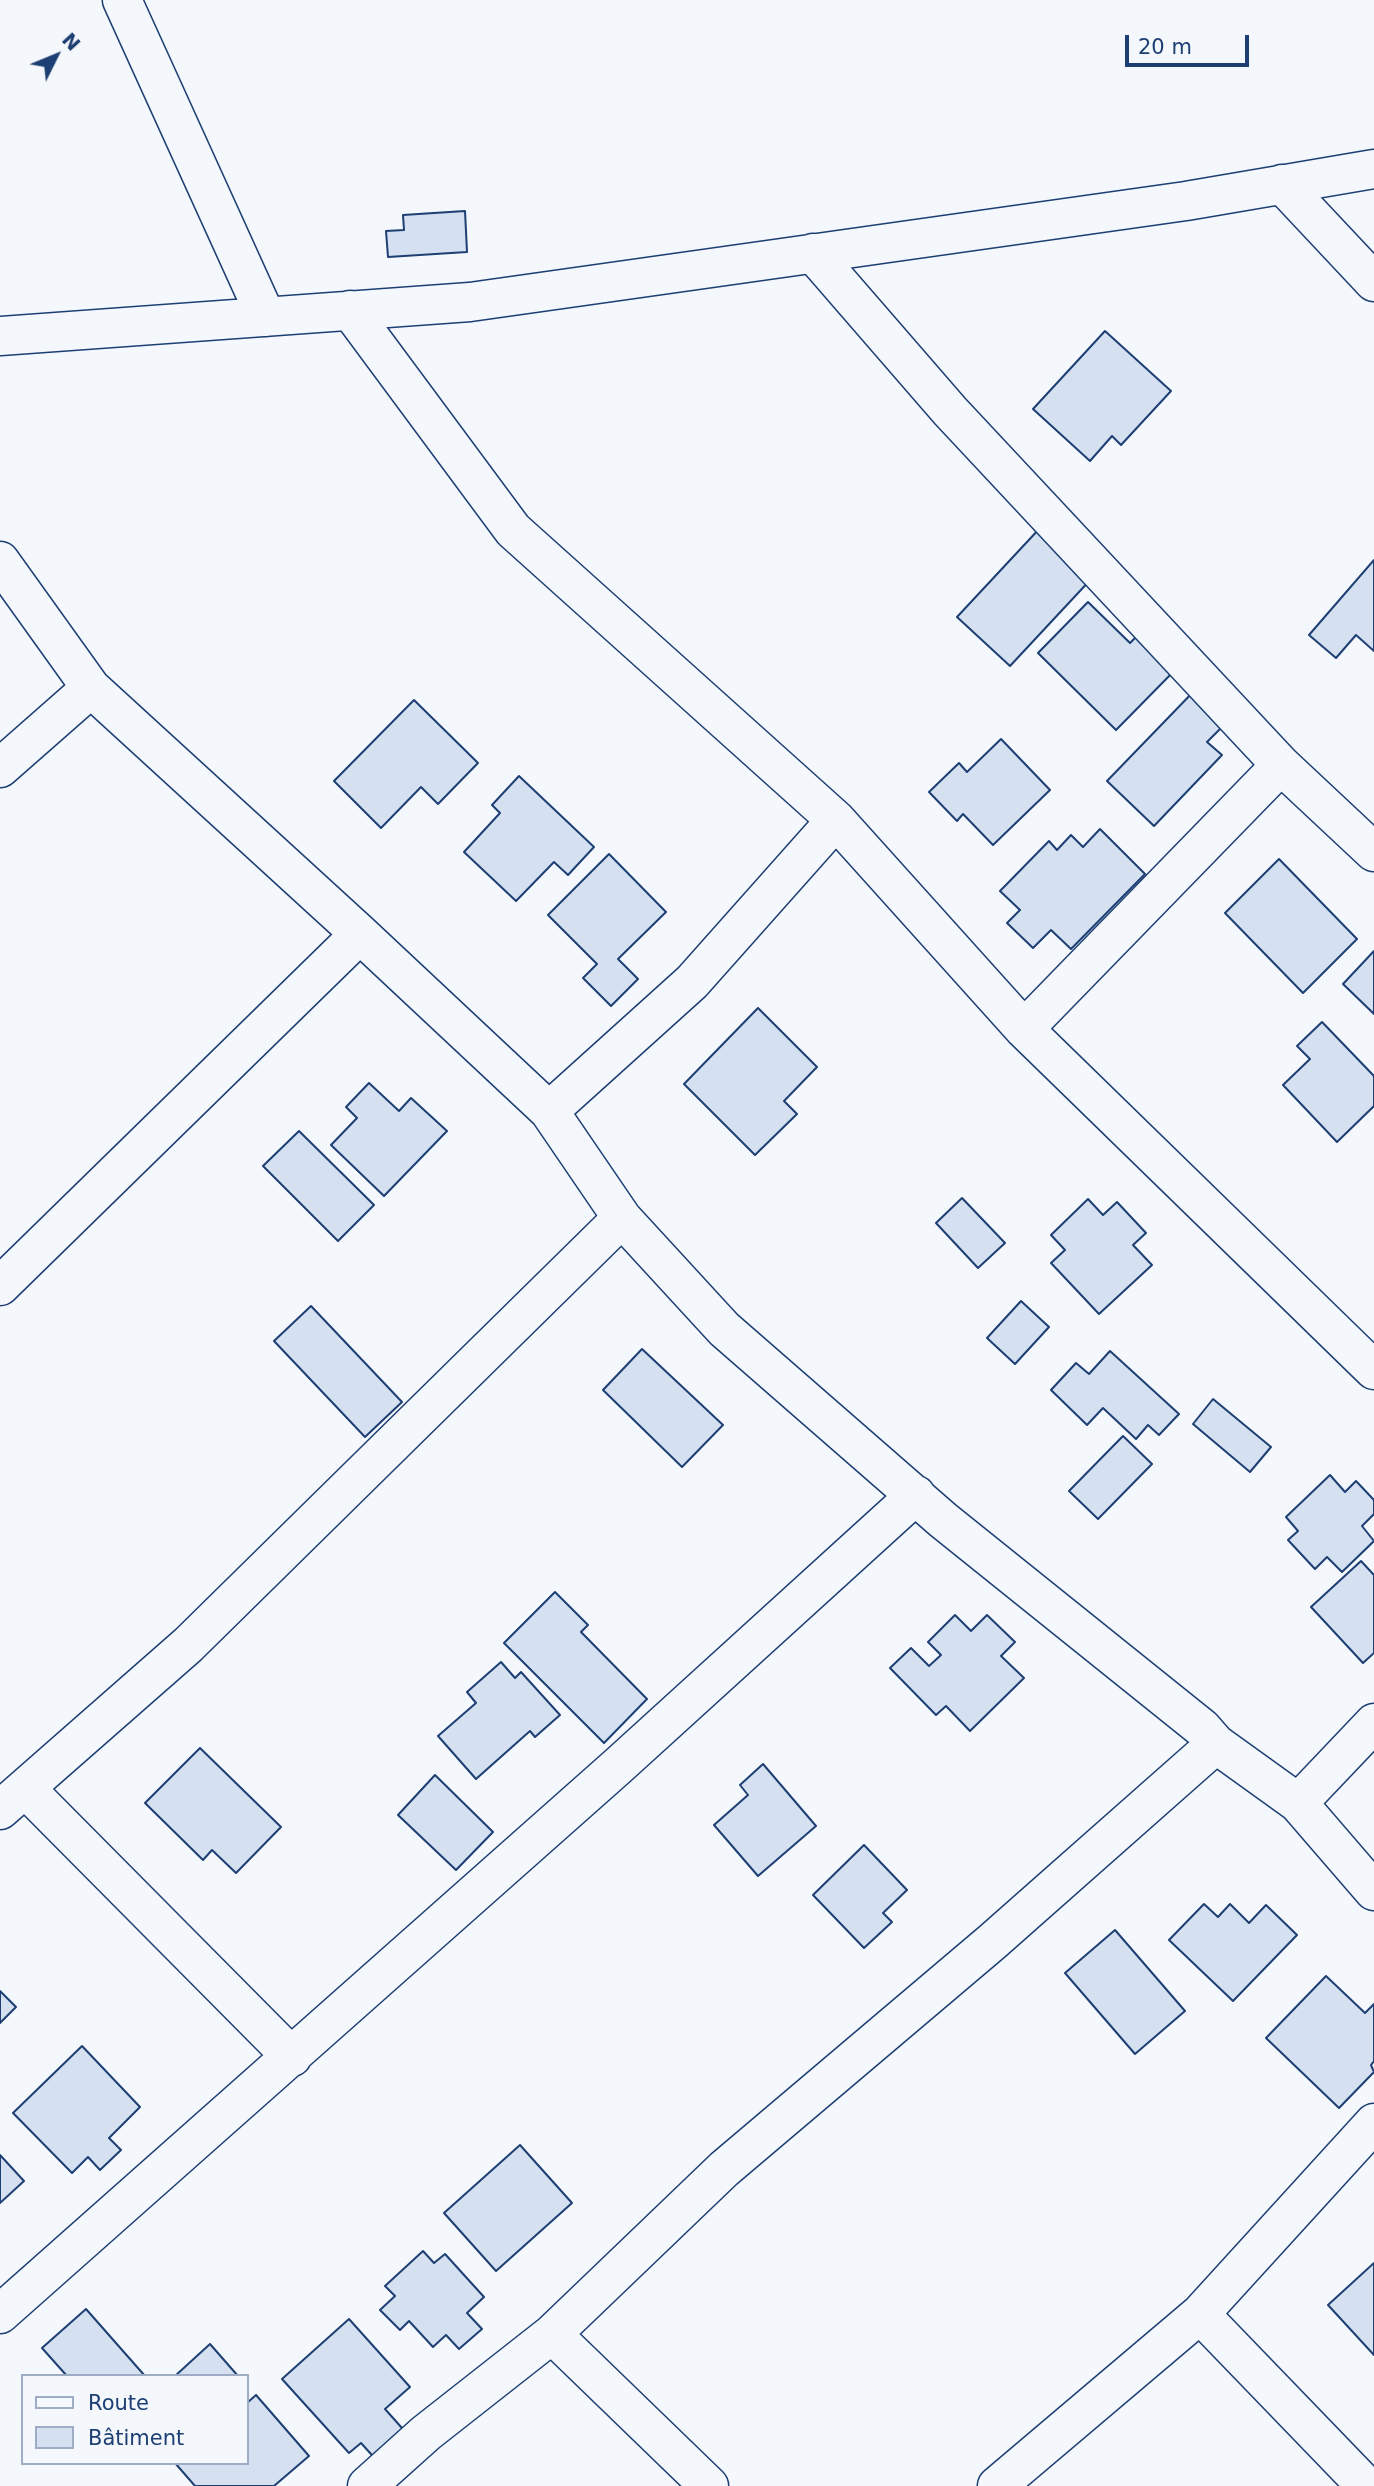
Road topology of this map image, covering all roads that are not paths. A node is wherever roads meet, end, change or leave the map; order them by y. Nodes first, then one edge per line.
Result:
1 (122, 0) edge
2 (1374, 169) edge
3 (1282, 184) junction
4 (813, 253) junction
5 (1374, 282) edge
6 (350, 310) junction
7 (265, 317) junction
8 (0, 336) edge
9 (0, 561) edge
10 (91, 688) junction
11 (1281, 765) junction
12 (0, 768) edge
13 (836, 820) junction
14 (1374, 852) edge
15 (360, 934) junction
16 (1024, 1029) junction
17 (549, 1111) junction
18 (622, 1218) junction
19 (0, 1286) edge
20 (1374, 1370) edge
21 (916, 1496) junction
22 (1374, 1723) edge
23 (1216, 1744) junction
24 (13, 1799) edge
25 (1298, 1803) junction
26 (1374, 1891) edge
27 (292, 2057) junction
28 (1374, 2123) edge
29 (0, 2314) edge
30 (1200, 2314) junction
31 (552, 2334) junction
32 (367, 2486) edge
33 (709, 2486) edge
34 (997, 2486) edge
35 (1366, 2486) edge

1 - 7 street
2 - 3 street
3 - 4 street
3 - 5 street
4 - 6 street
4 - 11 street
6 - 7 street
6 - 13 street
7 - 8 street
9 - 10 street
10 - 12 street
10 - 15 street
11 - 14 street
11 - 16 street
13 - 16 street
13 - 17 street
15 - 17 street
15 - 19 street
16 - 20 street
17 - 18 street
18 - 21 street
18 - 24 street
21 - 23 street
21 - 27 street
22 - 25 street
23 - 25 street
23 - 31 street
24 - 27 street
25 - 26 street
27 - 29 street
28 - 30 street
30 - 34 street
30 - 35 street
31 - 32 street
31 - 33 street

